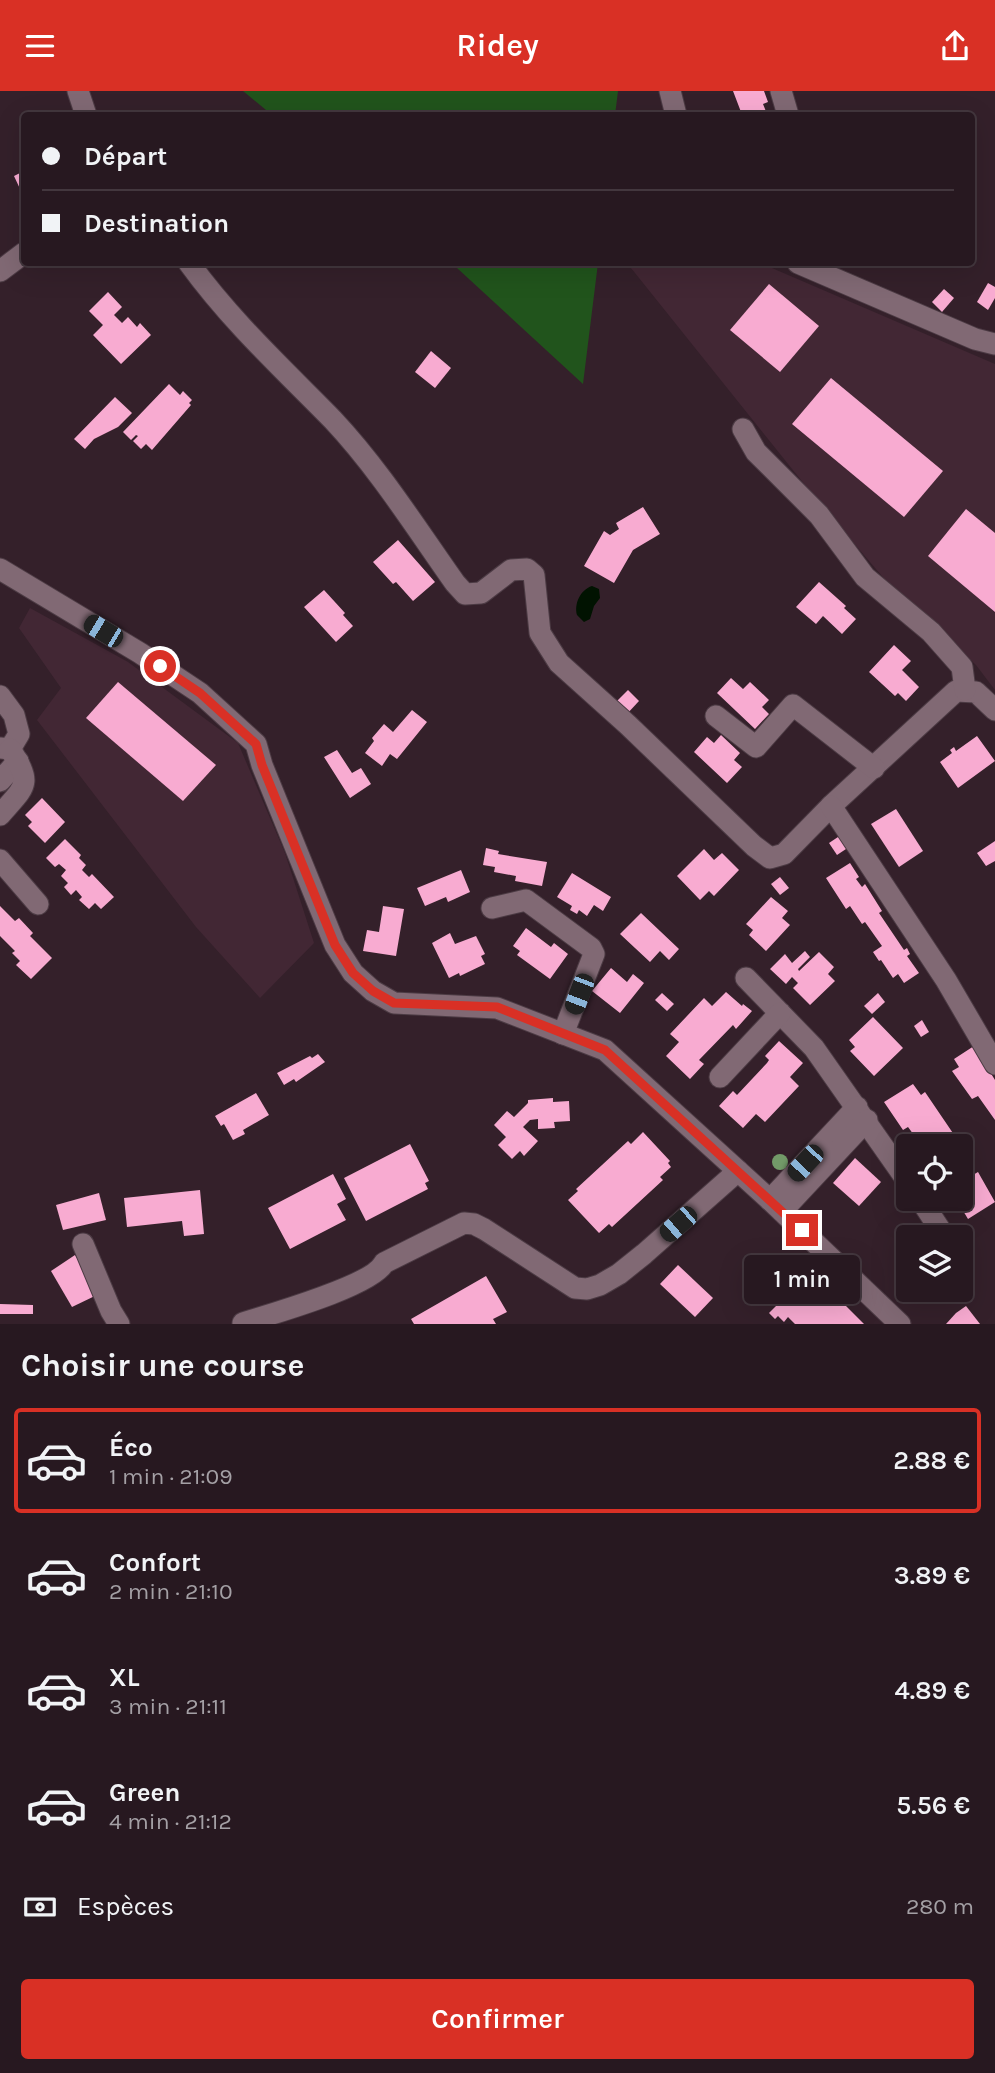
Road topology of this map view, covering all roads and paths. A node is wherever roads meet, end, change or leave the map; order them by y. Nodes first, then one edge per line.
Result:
1 (78, 91) edge
2 (670, 91) edge
3 (781, 91) edge
4 (85, 112) edge
5 (675, 112) edge
6 (787, 112) edge
7 (21, 255) edge
8 (190, 266) edge
9 (805, 266) edge
10 (0, 271) edge
11 (995, 344) edge
12 (743, 429) dead end
13 (0, 569) edge
14 (965, 690) junction
15 (0, 696) edge
16 (995, 710) edge
17 (716, 716) dead end
18 (9, 753) edge
19 (874, 768) junction
20 (0, 781) edge
21 (831, 806) junction
22 (0, 815) edge
23 (0, 860) edge
24 (38, 904) dead end
25 (492, 908) dead end
26 (746, 978) dead end
27 (780, 1013) junction
28 (563, 1034) junction
29 (995, 1064) edge
30 (720, 1077) dead end
31 (862, 1114) junction
32 (896, 1164) edge
33 (738, 1171) junction
34 (776, 1205) junction
35 (82, 1244) dead end
36 (243, 1323) edge
37 (120, 1324) edge
38 (900, 1324) edge

1 - 4 street
2 - 5 street
3 - 6 street
7 - 10 street
8 - 21 street
9 - 11 street
12 - 14 street
13 - 28 street
14 - 16 street
14 - 19 street
15 - 18 street
17 - 19 street
18 - 20 street
18 - 22 street
19 - 21 street
21 - 29 street
23 - 24 street
25 - 28 street
26 - 27 street
27 - 30 street
27 - 31 street
28 - 33 street
31 - 32 street
31 - 34 street
33 - 34 street
33 - 36 street
34 - 38 street
35 - 37 street

